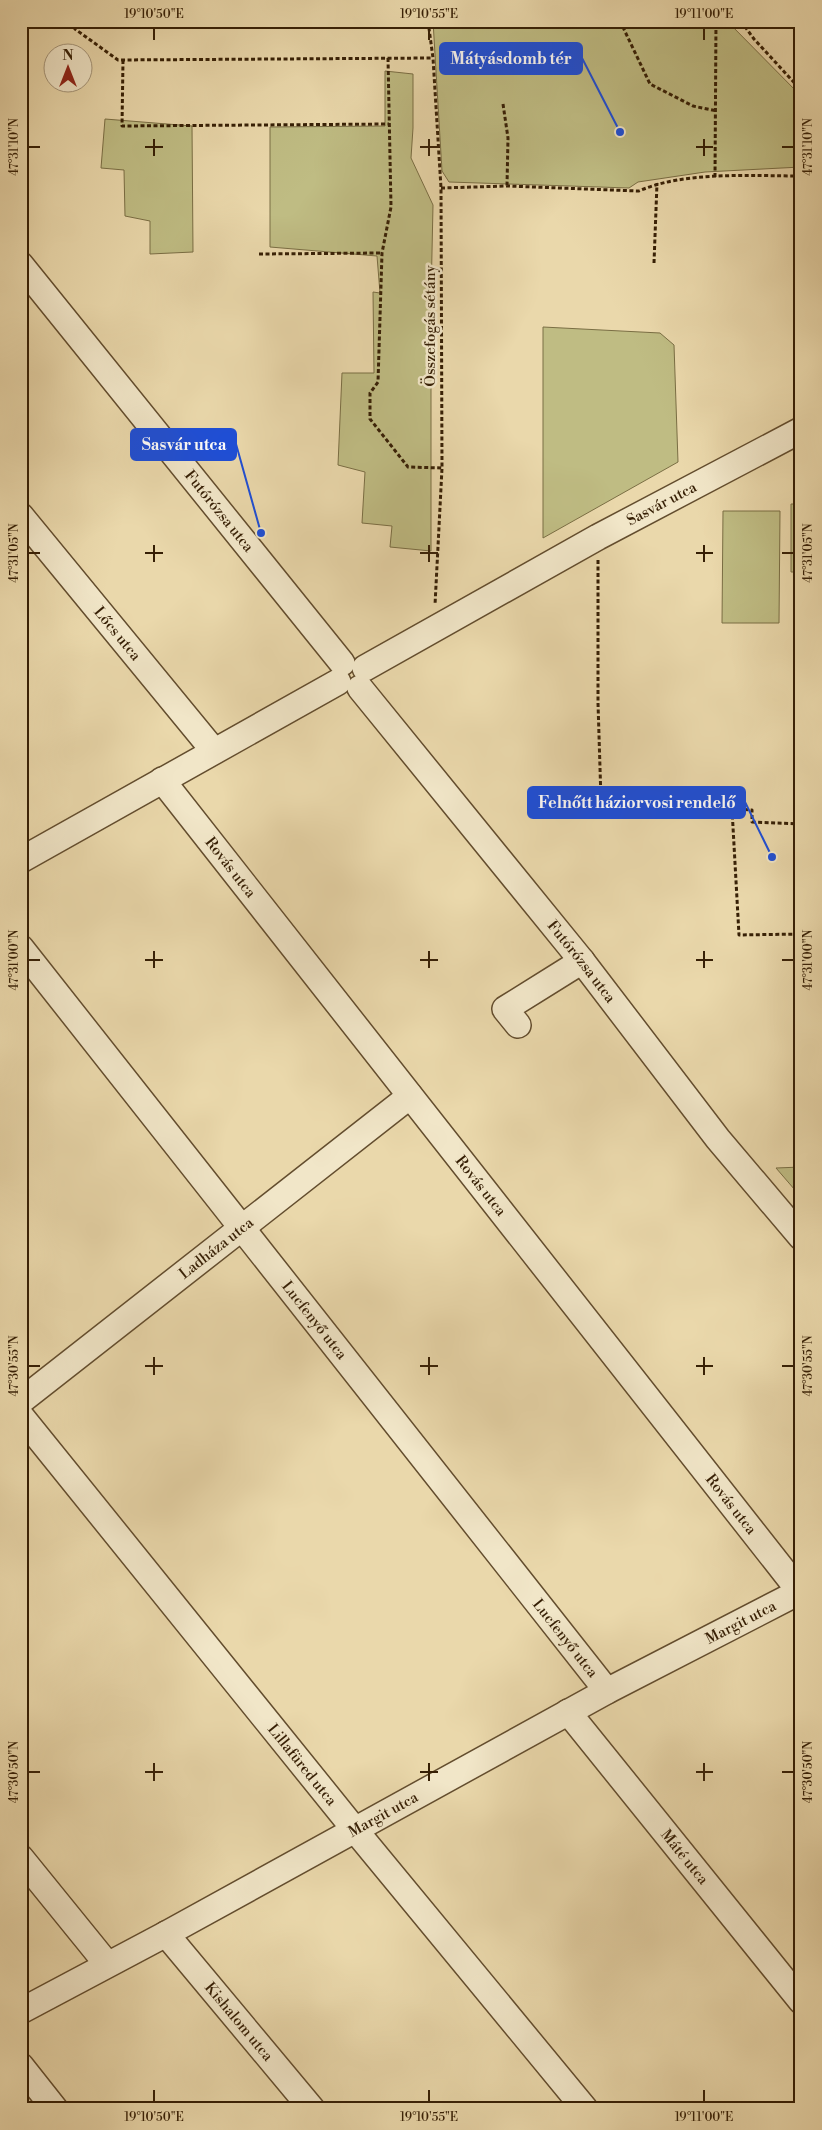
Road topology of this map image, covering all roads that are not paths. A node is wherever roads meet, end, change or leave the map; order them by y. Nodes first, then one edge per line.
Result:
1 (21, 265) edge
2 (801, 430) edge
3 (21, 516) edge
4 (351, 675) junction
5 (214, 751) junction
6 (162, 780) junction
7 (21, 860) edge
8 (21, 948) edge
9 (582, 961) junction
10 (518, 1025) dead end
11 (410, 1096) junction
12 (242, 1228) junction
13 (801, 1238) edge
14 (21, 1401) edge
15 (21, 1416) edge
16 (800, 1592) edge
17 (607, 1691) junction
18 (568, 1712) junction
19 (355, 1830) junction
20 (21, 1858) edge
21 (166, 1934) junction
22 (107, 1964) junction
23 (801, 2001) edge
24 (21, 2011) edge
25 (21, 2066) edge
26 (55, 2109) edge
27 (312, 2109) edge
28 (585, 2109) edge

1 - 4 street, Futórózsa utca
2 - 4 street, Sasvár utca
3 - 5 street, Lőcs utca
4 - 5 street, Sasvár utca
4 - 9 street, Futórózsa utca
5 - 6 street, Sasvár utca
6 - 7 street, Sasvár utca
6 - 11 street, Rovás utca
8 - 12 street, Lucfenyő utca
9 - 10 street
9 - 13 street, Futórózsa utca
11 - 12 street, Ladháza utca
11 - 16 street, Rovás utca
12 - 14 street, Ladháza utca
12 - 17 street, Lucfenyő utca
15 - 19 street, Lillafüred utca
16 - 17 street, Margit utca
17 - 18 street, Margit utca
18 - 19 street, Margit utca
18 - 23 street, Máté utca
19 - 21 street, Margit utca
19 - 28 street, Lillafüred utca
20 - 22 street
21 - 22 street, Margit utca
21 - 27 street, Kishalom utca
22 - 24 street, Margit utca
25 - 26 street

